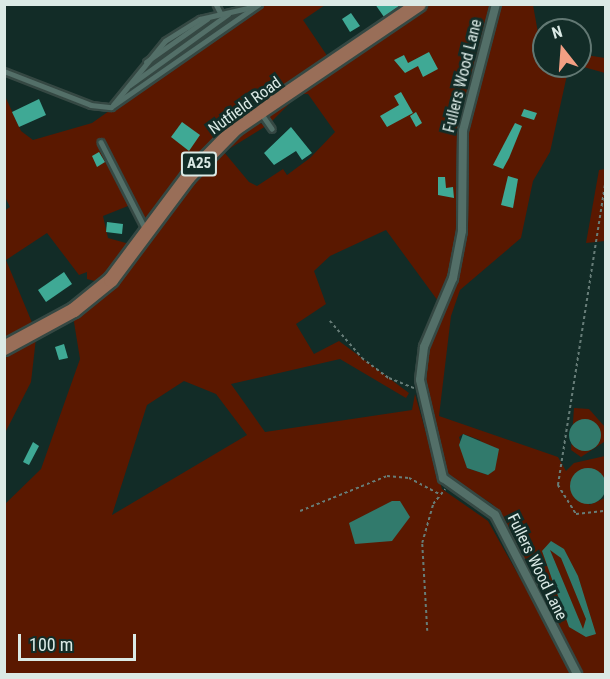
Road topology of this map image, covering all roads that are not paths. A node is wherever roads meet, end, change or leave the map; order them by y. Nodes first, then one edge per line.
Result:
1 (216, 4) edge
2 (419, 4) edge
3 (496, 4) edge
4 (258, 5) edge
5 (230, 12) junction
6 (221, 14) junction
7 (4, 71) edge
8 (128, 86) junction
9 (111, 107) junction
10 (261, 113) junction
11 (272, 129) dead end
12 (101, 142) dead end
13 (148, 236) junction
14 (4, 348) edge
15 (577, 675) edge

1 - 6 lane
2 - 10 main road, Nutfield Road / A25
3 - 15 street, Fullers Wood Lane
4 - 5 lane
4 - 9 lane
5 - 6 lane
5 - 8 lane
6 - 8 lane
7 - 9 lane
8 - 9 lane
10 - 11 lane
10 - 13 main road, Nutfield Road / A25
12 - 13 lane
13 - 14 main road, Nutfield Road / A25

